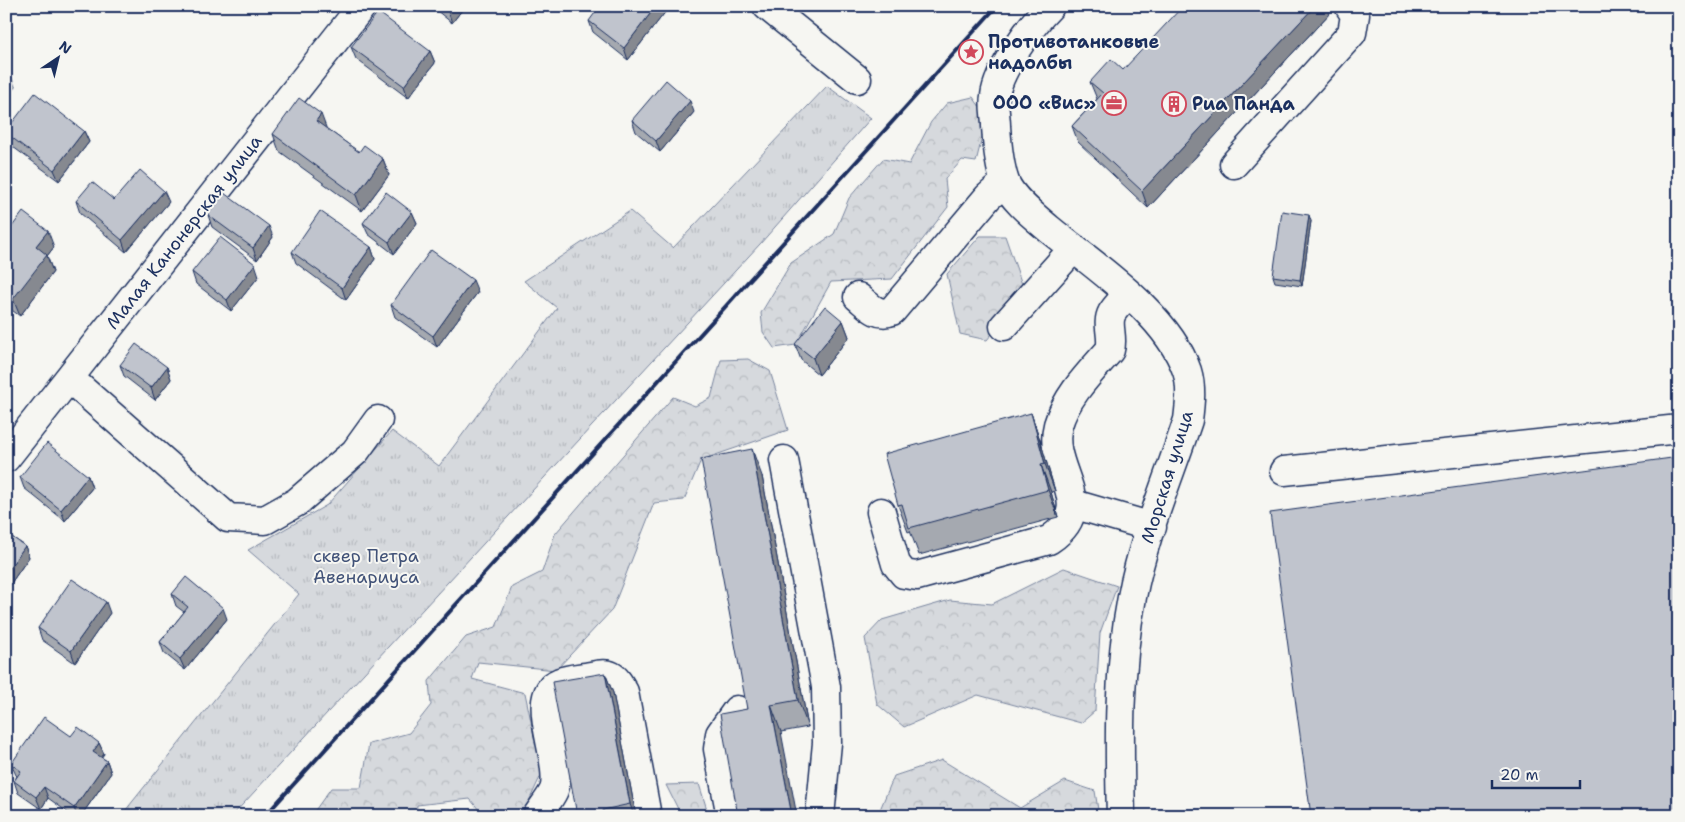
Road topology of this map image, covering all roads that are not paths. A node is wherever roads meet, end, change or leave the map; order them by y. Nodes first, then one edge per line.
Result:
1 (362, 6) edge
2 (767, 6) edge
3 (1050, 6) edge
4 (1349, 6) edge
5 (857, 79) dead end
6 (1234, 164) dead end
7 (1005, 182) junction
8 (1073, 249) junction
9 (1128, 294) junction
10 (858, 297) dead end
11 (1004, 326) dead end
12 (69, 378) junction
13 (378, 420) dead end
14 (1679, 429) edge
15 (6, 458) edge
16 (784, 460) dead end
17 (1284, 471) dead end
18 (1073, 504) junction
19 (881, 512) dead end
20 (1152, 527) junction
21 (737, 710) edge
22 (537, 816) edge
23 (647, 816) edge
24 (731, 816) edge
25 (820, 816) edge
26 (1121, 816) edge

1 - 12 street, Малая Канонерская улица
2 - 5 street
3 - 7 street
4 - 6 street
7 - 8 street, Морская улица
7 - 10 street
8 - 9 street, Морская улица
8 - 11 street
9 - 18 street
9 - 20 street, Морская улица
12 - 13 street
12 - 15 street, Малая Канонерская улица
14 - 17 street
16 - 25 street
18 - 19 street
18 - 20 street
20 - 26 street, Морская улица
21 - 24 street
22 - 23 street

